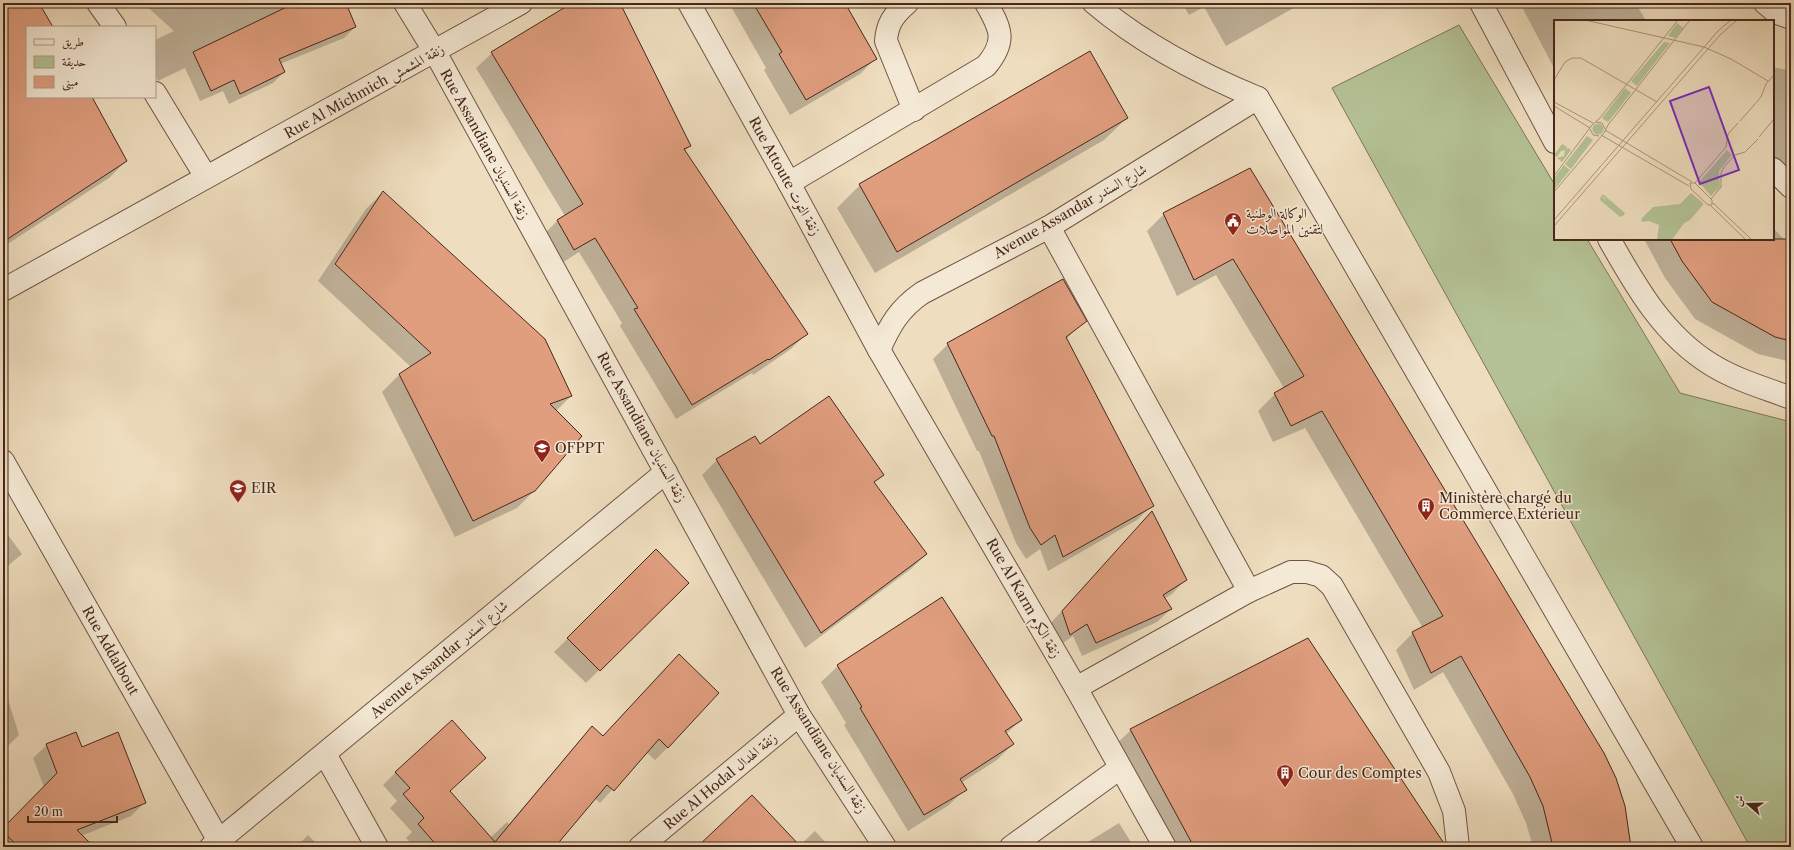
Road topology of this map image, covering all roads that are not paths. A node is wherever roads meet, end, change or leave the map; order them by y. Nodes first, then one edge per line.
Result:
1 (98, 3) edge
2 (405, 3) edge
3 (521, 3) edge
4 (689, 3) edge
5 (907, 3) edge
6 (986, 3) edge
7 (1094, 3) edge
8 (1481, 3) edge
9 (114, 26) edge
10 (435, 52) junction
11 (156, 95) edge
12 (1258, 98) junction
13 (914, 110) junction
14 (1554, 140) edge
15 (1774, 170) edge
16 (206, 177) junction
17 (789, 183) junction
18 (1791, 187) edge
19 (1049, 227) junction
20 (1610, 240) edge
21 (3, 290) edge
22 (879, 350) junction
23 (1791, 398) edge
24 (3, 461) edge
25 (666, 472) junction
26 (1248, 591) junction
27 (1076, 688) junction
28 (799, 715) junction
29 (325, 754) junction
30 (1120, 768) junction
31 (215, 844) edge
32 (377, 847) edge
33 (640, 847) edge
34 (885, 847) edge
35 (1011, 847) edge
36 (1165, 847) edge
37 (1458, 847) edge
38 (1692, 847) edge

1 - 9 street
2 - 10 street, Rue Assandiane زنقة السنديان
3 - 10 street, Rue Al Michmich زنقة المشمش
4 - 17 street, Rue Attoute زنقة التوت
5 - 13 street
6 - 13 street
7 - 12 street
8 - 14 street
10 - 16 street, Rue Al Michmich زنقة المشمش
10 - 25 street, Rue Assandiane زنقة السنديان
11 - 16 street
12 - 19 street, Avenue Assandar شارع السندر
12 - 38 street
13 - 17 street
15 - 18 street
16 - 21 street, Rue Al Michmich زنقة المشمش
17 - 22 street, Rue Attoute زنقة التوت
19 - 22 street, Avenue Assandar شارع السندر
19 - 26 street
20 - 23 street
22 - 27 street, Rue Al Karm زنقة الكرم
24 - 31 street, Rue Addalbout
25 - 28 street, Rue Assandiane زنقة السنديان
25 - 29 street, Avenue Assandar شارع السندر
26 - 27 street
26 - 37 street
27 - 30 street, Rue Al Karm زنقة الكرم
28 - 33 street, Rue Al Hodal زنقة الهدال
28 - 34 street, Rue Assandiane زنقة السنديان
29 - 31 street, Avenue Assandar شارع السندر
29 - 32 street
30 - 35 street
30 - 36 street, Rue Al Karm زنقة الكرم

